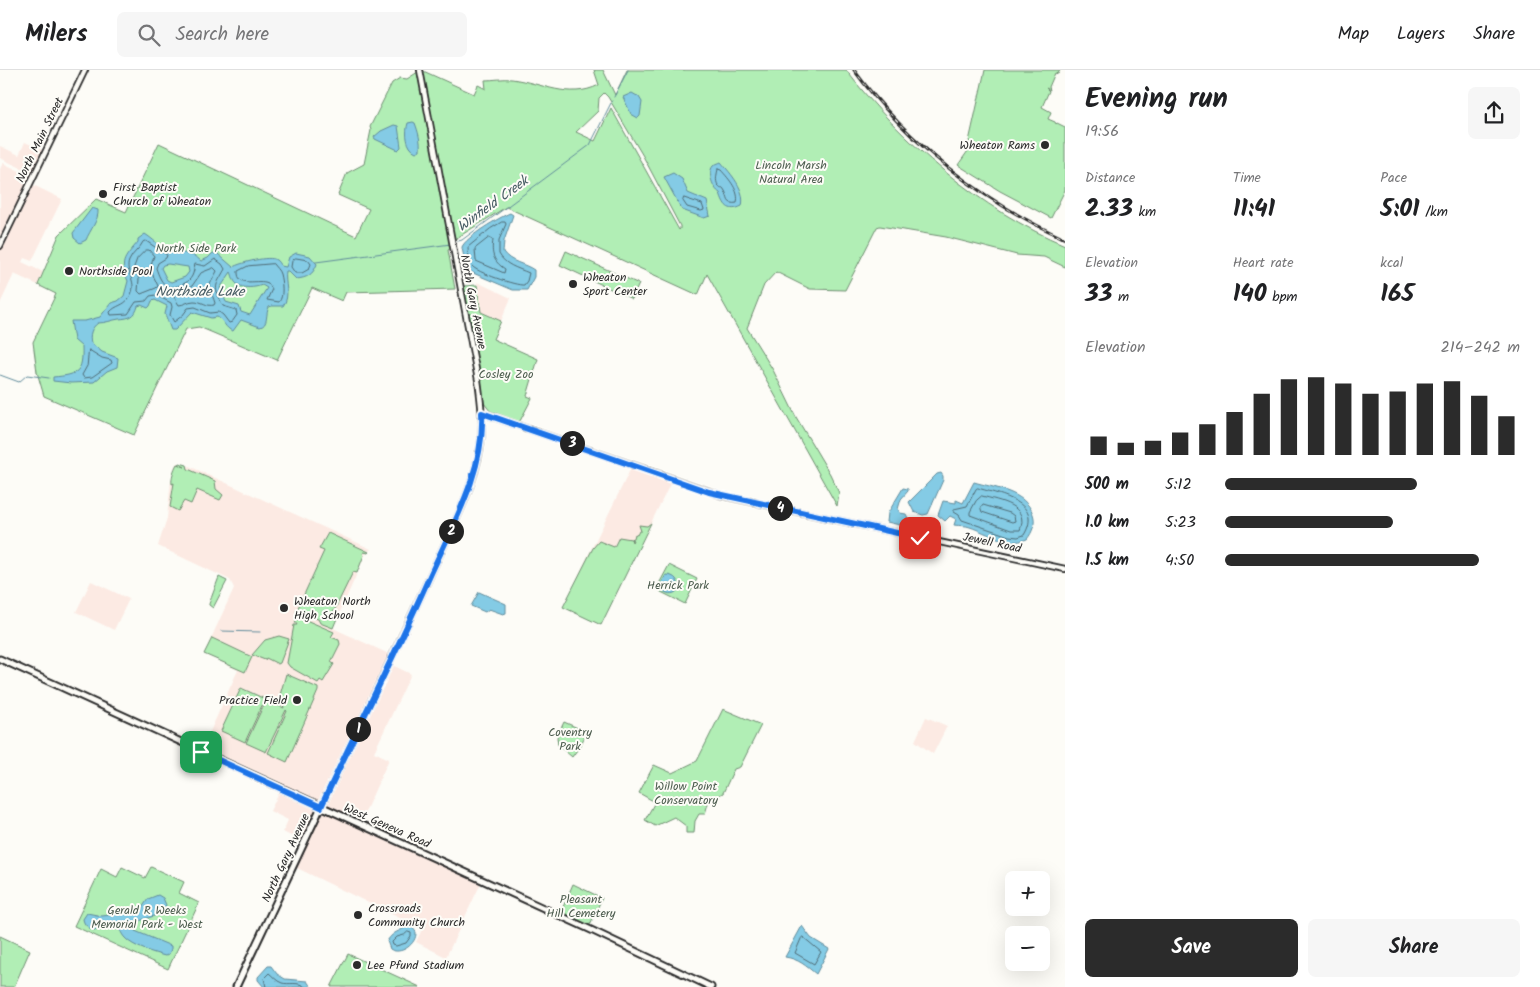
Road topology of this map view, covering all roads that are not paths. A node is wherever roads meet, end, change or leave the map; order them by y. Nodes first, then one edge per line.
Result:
1 (84, 70) edge
2 (420, 70) edge
3 (0, 246) edge
4 (482, 413) junction
5 (1065, 569) edge
6 (0, 660) edge
7 (321, 807) junction
8 (236, 987) edge
9 (711, 987) edge

1 - 3 street, North Main Street
2 - 4 street, North Gary Avenue
4 - 5 street, Jewell Road
4 - 7 street, North Gary Avenue
6 - 7 main road, West Geneva Road
7 - 8 main road, North Gary Avenue
7 - 9 main road, West Geneva Road

